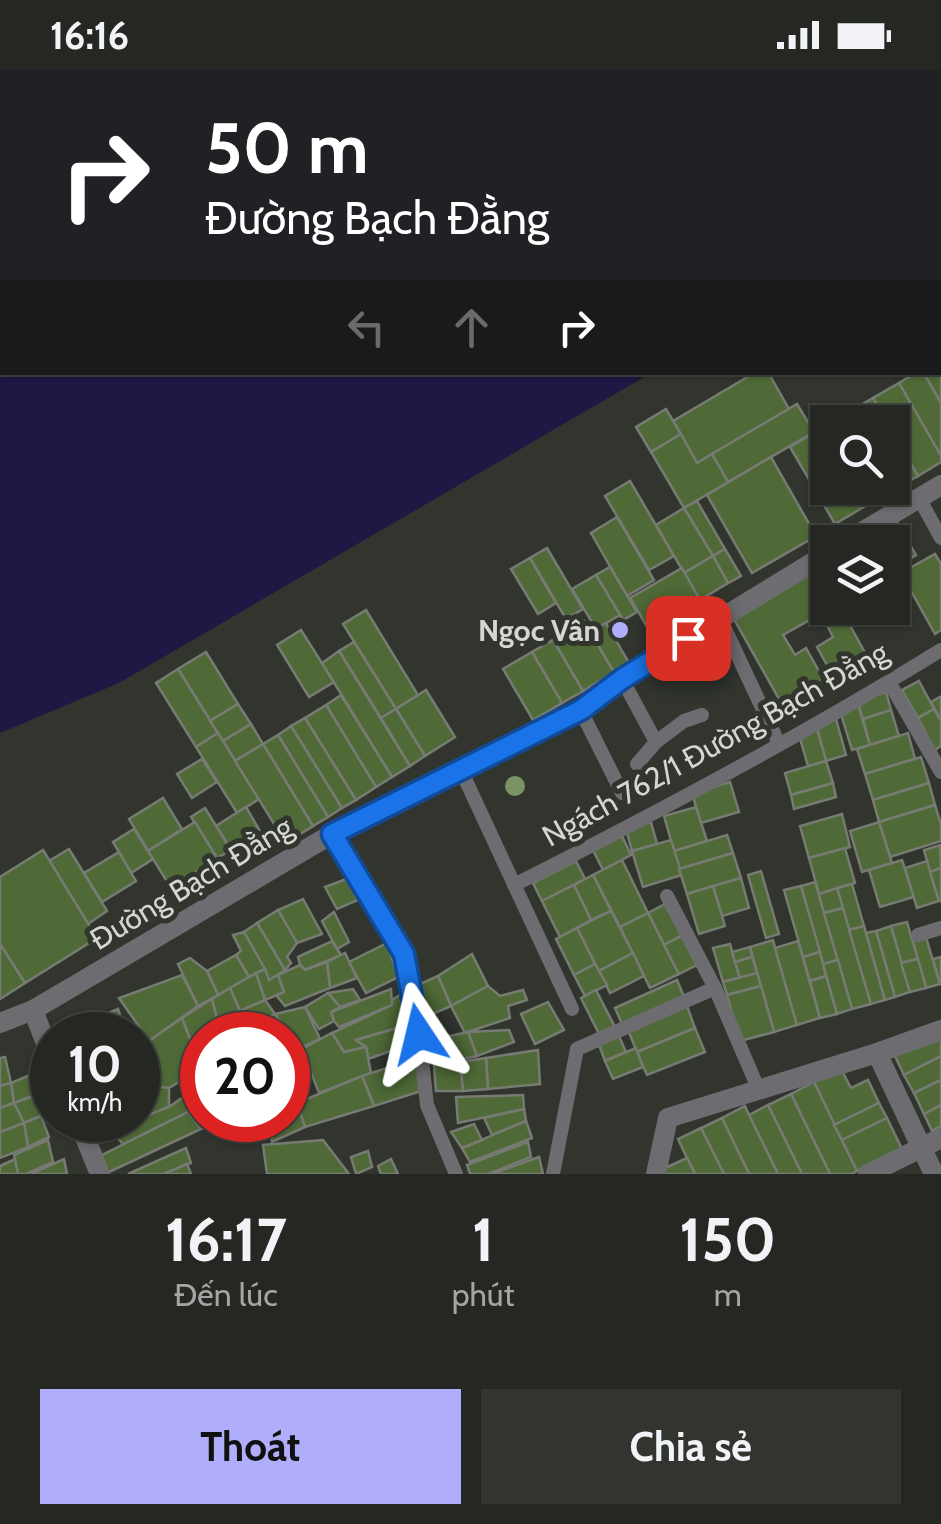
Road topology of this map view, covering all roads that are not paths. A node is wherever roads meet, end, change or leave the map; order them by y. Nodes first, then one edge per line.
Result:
1 (941, 485) edge
2 (919, 498) junction
3 (874, 525) edge
4 (941, 538) edge
5 (810, 564) edge
6 (720, 618) junction
7 (941, 650) edge
8 (622, 679) junction
9 (890, 682) junction
10 (581, 710) junction
11 (702, 716) dead end
12 (656, 742) junction
13 (779, 744) junction
14 (637, 764) dead end
15 (460, 768) junction
16 (941, 772) edge
17 (622, 792) dead end
18 (332, 834) junction
19 (514, 885) junction
20 (667, 896) dead end
21 (941, 928) edge
22 (918, 935) dead end
23 (715, 988) junction
24 (572, 1009) dead end
25 (33, 1010) joint
26 (0, 1024) edge
27 (941, 1030) edge
28 (877, 1054) junction
29 (758, 1088) junction
30 (87, 1142) edge
31 (932, 1143) edge
32 (100, 1174) edge
33 (456, 1174) edge
34 (553, 1174) edge
35 (656, 1174) edge
36 (868, 1174) edge
37 (934, 1174) edge

1 - 2 street
2 - 3 street
2 - 4 lane
5 - 6 street, Đường Bạch Đằng
6 - 8 street, Đường Bạch Đằng
6 - 13 lane
7 - 9 lane, Ngách 762/1 Đường Bạch Đằng
8 - 10 street, Đường Bạch Đằng
8 - 12 lane
9 - 13 lane, Ngách 762/1 Đường Bạch Đằng
9 - 16 lane
10 - 15 street, Đường Bạch Đằng
10 - 17 lane
11 - 12 lane
12 - 14 lane
13 - 19 lane, Ngách 762/1 Đường Bạch Đằng
15 - 18 street, Đường Bạch Đằng
15 - 19 lane
18 - 25 street, Đường Bạch Đằng
18 - 33 lane
19 - 24 lane
20 - 23 lane
21 - 22 lane
23 - 29 lane
23 - 34 lane
25 - 26 street, Đường Bạch Đằng
27 - 28 street
28 - 29 street
28 - 31 street
29 - 35 street
30 - 32 street
31 - 36 street
31 - 37 street

